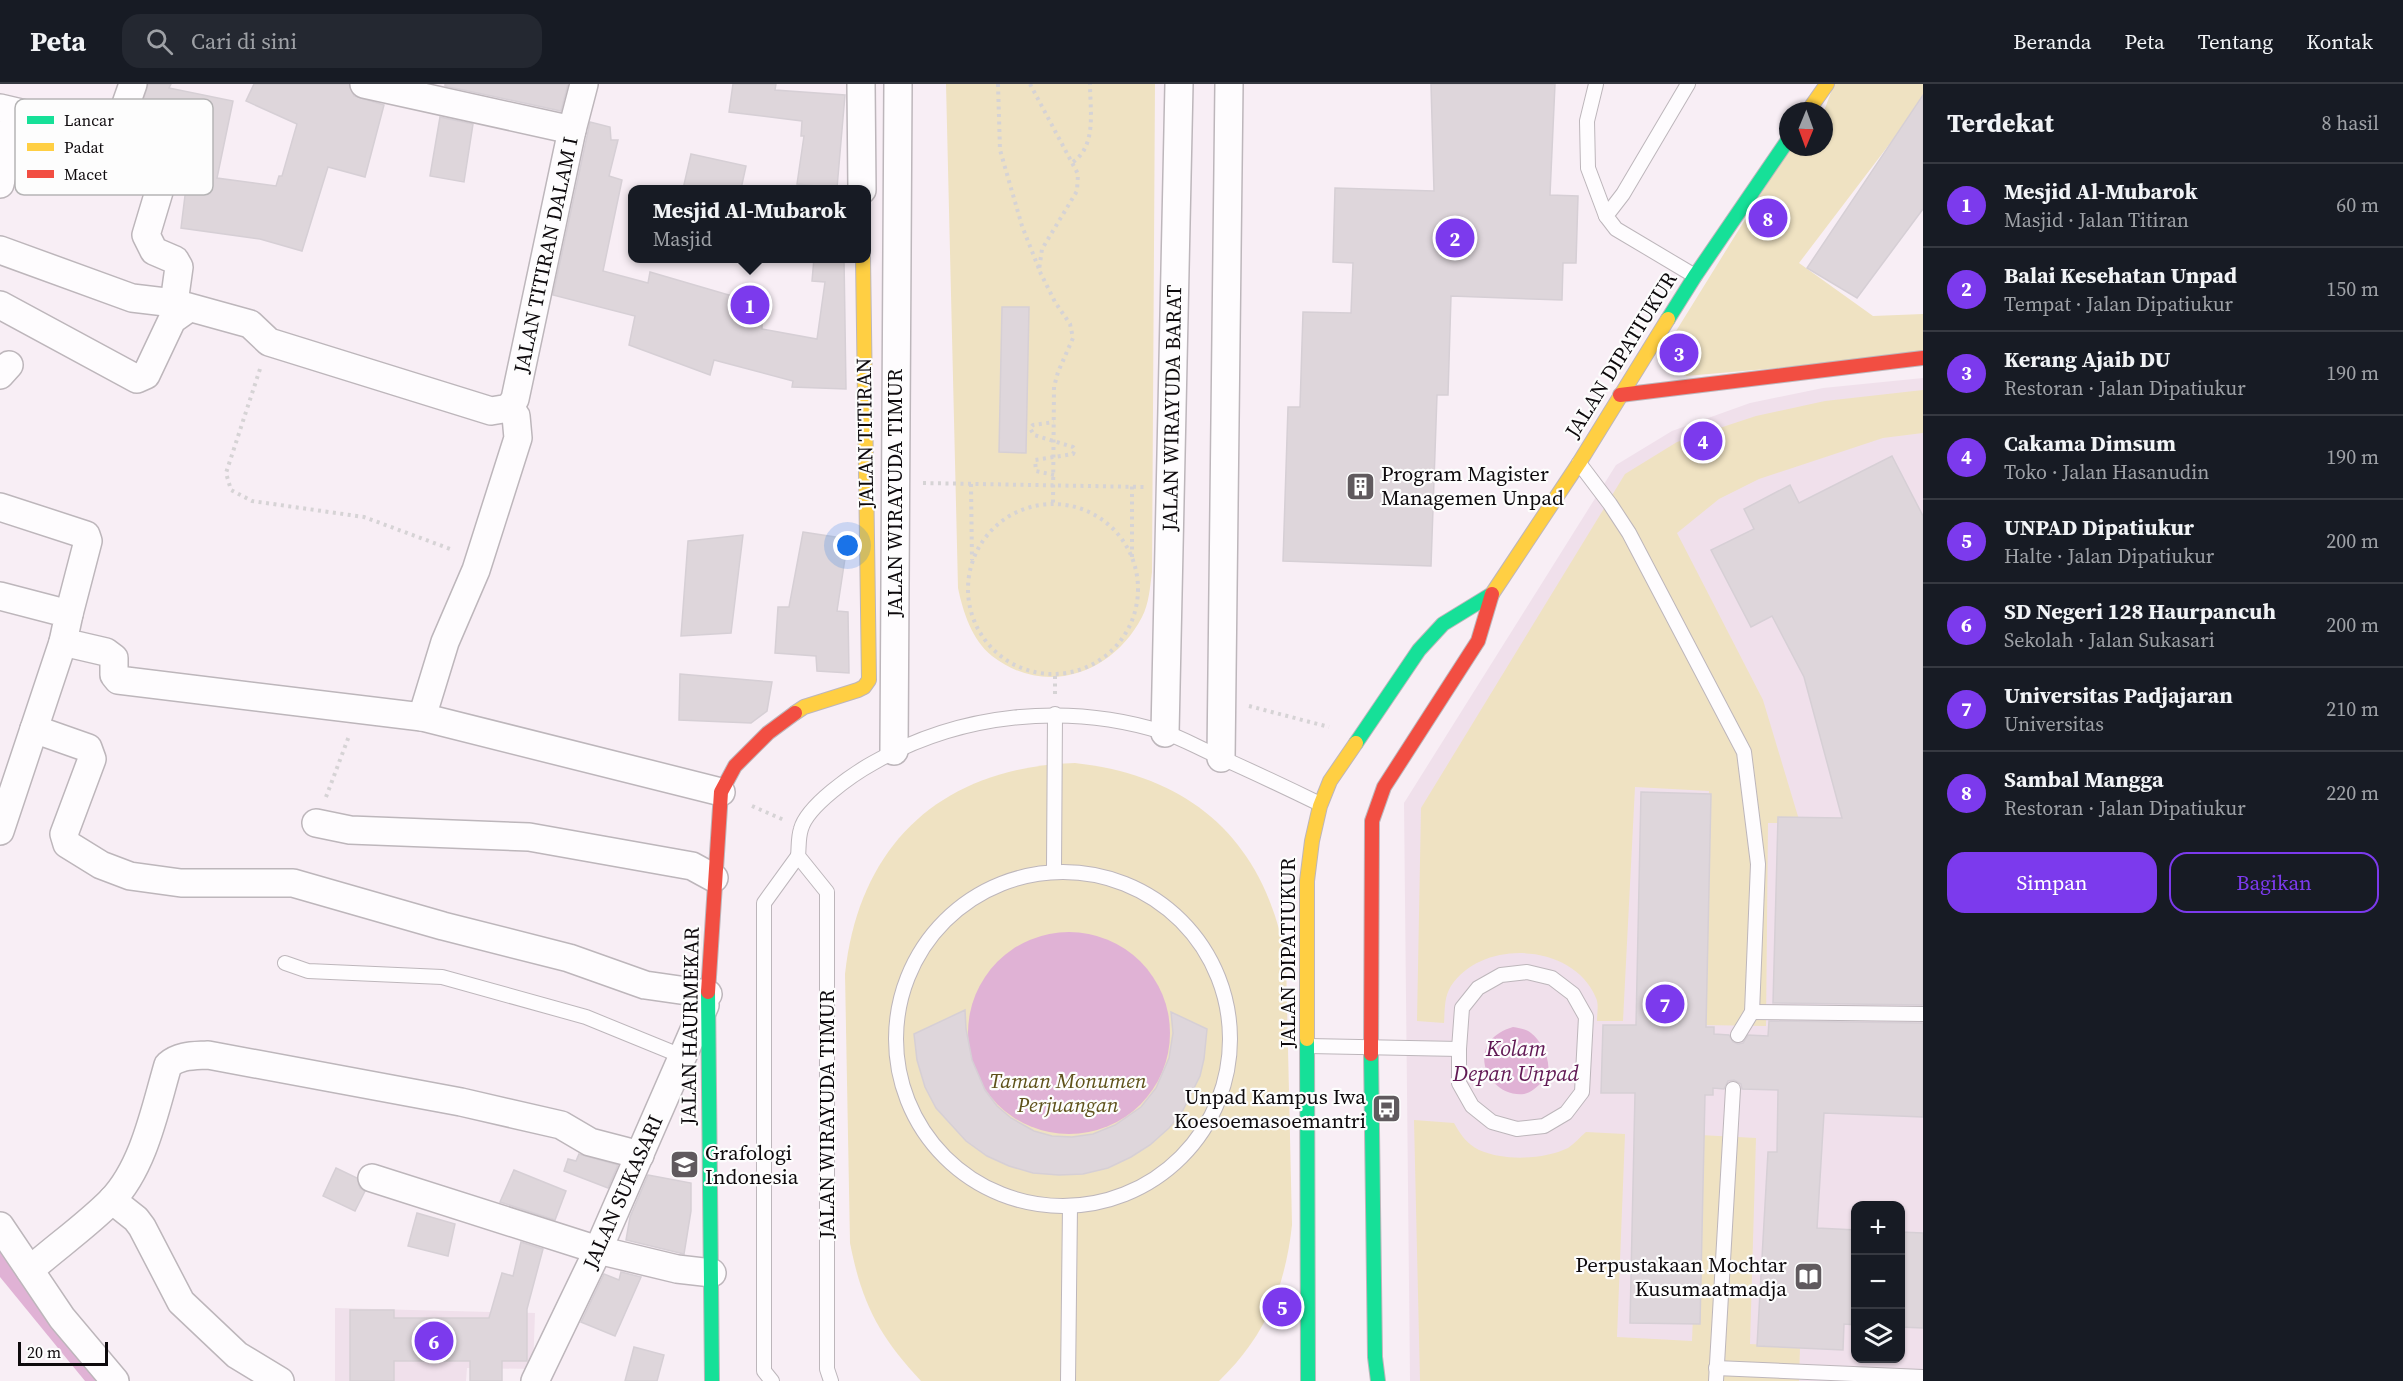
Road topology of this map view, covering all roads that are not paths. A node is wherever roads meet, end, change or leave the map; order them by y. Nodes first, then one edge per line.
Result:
1 (133, 84) edge
2 (364, 84) edge
3 (584, 84) edge
4 (861, 84) edge
5 (898, 84) edge
6 (1179, 84) edge
7 (1229, 84) edge
8 (1596, 84) edge
9 (1688, 84) edge
10 (1827, 84) edge
11 (128, 99) edge
12 (1814, 102) edge
13 (8, 110) edge
14 (572, 130) junction
15 (1779, 153) edge
16 (0, 184) edge
17 (862, 185) edge
18 (158, 195) edge
19 (1606, 216) junction
20 (0, 250) edge
21 (863, 263) edge
22 (1695, 276) junction
23 (0, 305) edge
24 (182, 306) junction
25 (1923, 358) edge
26 (1620, 395) junction
27 (500, 410) junction
28 (1580, 463) junction
29 (0, 507) edge
30 (1492, 594) junction
31 (0, 596) edge
32 (69, 614) junction
33 (63, 642) junction
34 (804, 707) joint
35 (1055, 714) junction
36 (422, 717) junction
37 (34, 729) junction
38 (1165, 733) junction
39 (894, 751) junction
40 (1221, 758) junction
41 (732, 797) junction
42 (1320, 804) junction
43 (316, 823) dead end
44 (0, 831) edge
45 (798, 856) junction
46 (1054, 870) junction
47 (714, 878) junction
48 (285, 963) dead end
49 (708, 997) junction
50 (1752, 1012) junction
51 (1923, 1014) edge
52 (1738, 1035) dead end
53 (1309, 1046) junction
54 (1372, 1047) junction
55 (1459, 1049) junction
56 (684, 1057) junction
57 (1733, 1089) dead end
58 (640, 1155) junction
59 (372, 1178) dead end
60 (112, 1200) junction
61 (1070, 1206) junction
62 (0, 1226) edge
63 (598, 1250) junction
64 (30, 1270) junction
65 (712, 1273) junction
66 (1716, 1375) edge
67 (1923, 1377) edge
68 (115, 1381) edge
69 (280, 1381) edge
70 (535, 1381) edge
71 (712, 1381) edge
72 (772, 1381) edge
73 (831, 1381) edge
74 (1068, 1381) edge
75 (1308, 1381) edge
76 (1378, 1381) edge

1 - 11 street
2 - 14 street
3 - 14 street, JALAN TITIRAN DALAM I
4 - 17 street
5 - 39 street, JALAN WIRAYUDA TIMUR
6 - 38 street, JALAN WIRAYUDA BARAT
7 - 40 street
8 - 19 lane
9 - 19 lane
10 - 12 main road
13 - 16 street
14 - 27 street, JALAN TITIRAN DALAM I
15 - 22 main road, JALAN DIPATIUKUR
18 - 24 street
19 - 22 lane
20 - 24 street
21 - 34 main road, JALAN TITIRAN
22 - 26 main road, JALAN DIPATIUKUR
23 - 24 street
24 - 27 street
25 - 26 main road
26 - 28 main road, JALAN DIPATIUKUR
27 - 36 street
28 - 30 main road, JALAN DIPATIUKUR
28 - 50 lane
29 - 32 street
30 - 42 main road, JALAN DIPATIUKUR
30 - 54 main road, JALAN DIPATIUKUR
31 - 32 street
32 - 33 street
33 - 36 street
33 - 37 street
34 - 41 main road, JALAN HAURMEKAR
35 - 38 lane
35 - 39 lane
35 - 46 lane
36 - 41 street
37 - 44 street
37 - 49 street
38 - 40 lane
39 - 45 lane
40 - 42 lane
41 - 47 main road, JALAN HAURMEKAR
42 - 53 main road, JALAN DIPATIUKUR
43 - 47 street
45 - 72 lane
45 - 73 lane, JALAN WIRAYUDA TIMUR
46 - 61 lane
46 - 61 lane
47 - 49 main road, JALAN HAURMEKAR
48 - 56 lane
49 - 56 street, JALAN SUKASARI
49 - 65 main road, JALAN HAURMEKAR
50 - 51 lane
50 - 52 lane
53 - 54 lane
53 - 75 main road, JALAN DIPATIUKUR
54 - 55 lane
54 - 76 main road, JALAN DIPATIUKUR
55 - 55 lane
56 - 58 street, JALAN SUKASARI
57 - 66 lane
58 - 60 street
58 - 63 street, JALAN SUKASARI
59 - 63 street
60 - 64 street
60 - 69 street
61 - 74 lane
62 - 64 street
63 - 65 street
63 - 70 street, JALAN SUKASARI
64 - 68 street
65 - 71 main road, JALAN HAURMEKAR
66 - 67 lane

